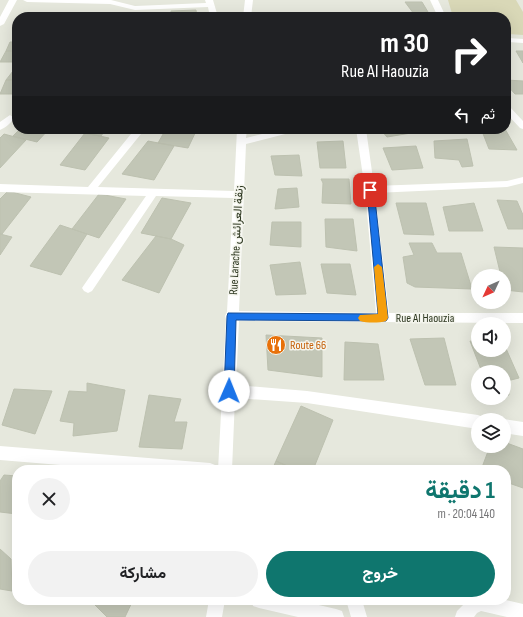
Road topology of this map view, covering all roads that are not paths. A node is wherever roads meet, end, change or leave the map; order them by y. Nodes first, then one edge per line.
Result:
1 (13, 0) edge
2 (27, 0) edge
3 (249, 0) edge
4 (434, 0) edge
5 (110, 1) edge
6 (210, 2) edge
7 (135, 4) edge
8 (213, 12) edge
9 (248, 12) edge
10 (440, 12) edge
11 (0, 24) edge
12 (511, 40) edge
13 (523, 41) edge
14 (511, 112) edge
15 (10, 118) dead end
16 (519, 118) edge
17 (523, 126) edge
18 (0, 127) edge
19 (136, 134) edge
20 (242, 134) edge
21 (274, 134) edge
22 (362, 134) edge
23 (241, 142) junction
24 (523, 180) edge
25 (0, 188) edge
26 (370, 190) junction
27 (90, 191) junction
28 (154, 192) junction
29 (238, 195) junction
30 (88, 288) dead end
31 (231, 316) junction
32 (383, 318) junction
33 (523, 318) edge
34 (229, 391) junction
35 (471, 421) edge
36 (511, 427) edge
37 (523, 429) edge
38 (0, 453) edge
39 (148, 465) edge
40 (225, 465) edge
41 (216, 605) edge
42 (282, 605) edge
43 (355, 605) edge
44 (476, 605) edge
45 (490, 605) edge
46 (523, 612) edge
47 (214, 617) edge
48 (336, 617) edge
49 (359, 617) edge
50 (463, 617) edge

1 - 11 street
2 - 5 street
3 - 9 street
4 - 10 street
5 - 7 street
6 - 7 street
6 - 8 street
12 - 13 street
14 - 16 street
15 - 18 street
16 - 17 street
19 - 27 street
20 - 23 street, Rue Larache زنقة العرائش
21 - 23 street
22 - 26 street
23 - 29 street, Rue Larache زنقة العرائش
24 - 26 street
25 - 27 street
26 - 32 street
27 - 28 street
28 - 29 street
28 - 30 street
29 - 31 street, Rue Larache زنقة العرائش
31 - 32 street, Rue Al Haouzia
31 - 34 street, Rue Larache زنقة العرائش
32 - 33 street, Rue Al Haouzia
34 - 35 street
34 - 40 street, Rue Larache زنقة العرائش
36 - 37 street
38 - 39 street
41 - 47 street
42 - 48 street
43 - 49 street
44 - 50 street
45 - 46 street

